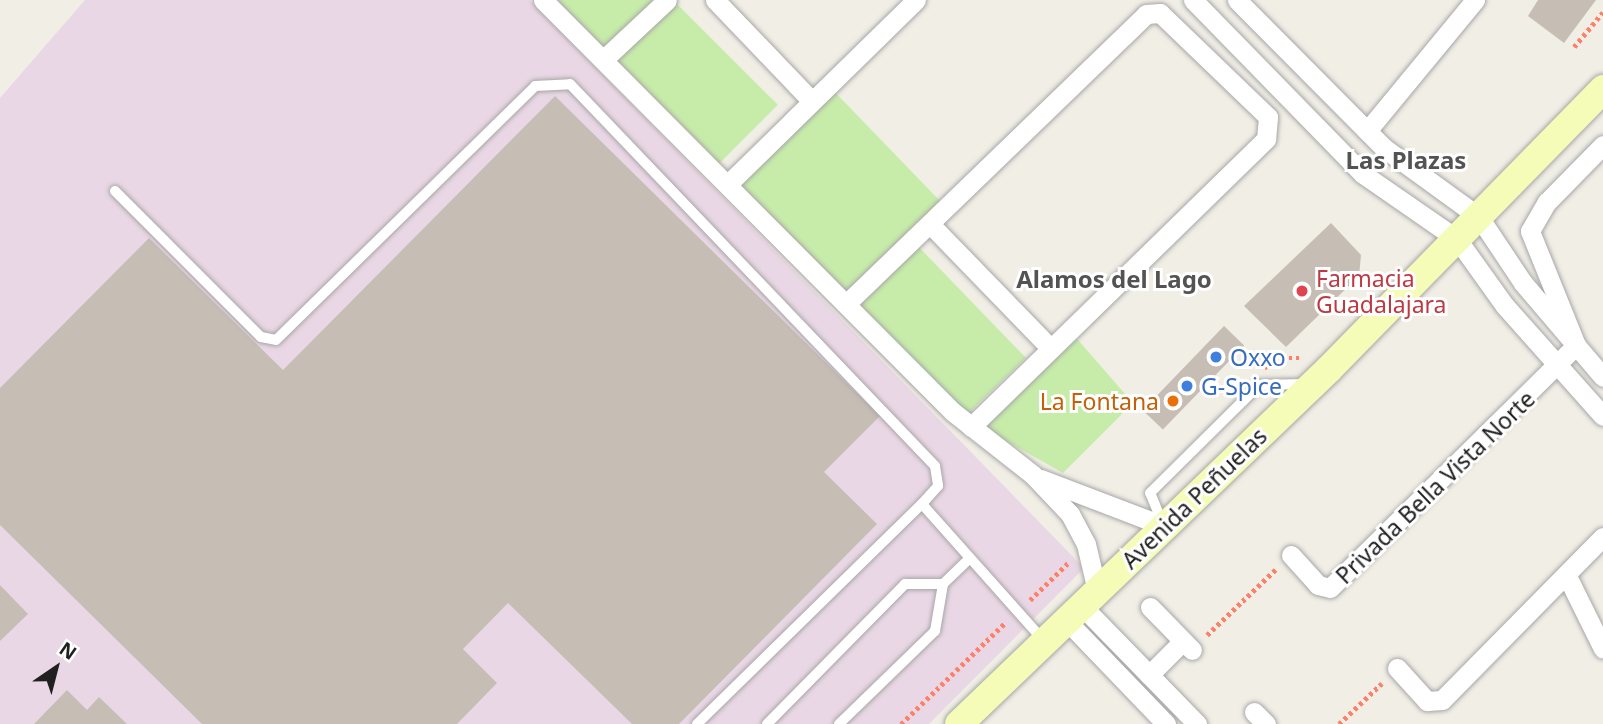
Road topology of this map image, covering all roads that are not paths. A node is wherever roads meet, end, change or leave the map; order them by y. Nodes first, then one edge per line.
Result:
1 (543, 0) edge
2 (667, 0) edge
3 (715, 0) edge
4 (916, 0) edge
5 (1193, 0) edge
6 (1475, 0) edge
7 (1250, 4) edge
8 (604, 58) junction
9 (1308, 71) junction
10 (1603, 89) edge
11 (1284, 93) junction
12 (811, 100) junction
13 (1367, 131) junction
14 (1601, 153) edge
15 (728, 184) junction
16 (115, 191) dead end
17 (1479, 217) junction
18 (930, 224) junction
19 (1457, 239) junction
20 (846, 304) junction
21 (1576, 345) junction
22 (1051, 348) junction
23 (1599, 366) edge
24 (1566, 370) junction
25 (1603, 416) edge
26 (971, 427) junction
27 (1033, 475) junction
28 (922, 505) junction
29 (1164, 527) junction
30 (1603, 537) edge
31 (1291, 555) road end
32 (970, 558) junction
33 (1567, 576) junction
34 (943, 584) junction
35 (1082, 606) junction
36 (1150, 607) dead end
37 (1045, 642) junction
38 (1603, 649) edge
39 (1398, 668) road end
40 (1149, 675) junction
41 (697, 724) edge
42 (767, 724) edge
43 (839, 724) edge
44 (959, 724) edge
45 (1166, 724) edge
46 (1197, 724) edge

1 - 8 street
2 - 8 street
3 - 12 street
4 - 12 street
5 - 11 street
6 - 13 street
7 - 9 street
8 - 15 street
9 - 11 street
9 - 13 street
10 - 17 street, Avenida Peñuelas
11 - 19 street
12 - 15 street
13 - 17 street
14 - 21 street
15 - 20 street
16 - 28 lane
17 - 19 street, Avenida Peñuelas
17 - 21 street
18 - 20 street
18 - 22 street
18 - 22 street
19 - 24 street
19 - 29 street, Avenida Peñuelas
20 - 26 street
21 - 23 street
21 - 24 street, Privada Bella Vista Norte
22 - 26 street
23 - 24 street
24 - 25 street
24 - 31 street, Privada Bella Vista Norte
26 - 27 street
27 - 29 street
27 - 35 street
28 - 32 lane
28 - 41 lane
29 - 35 street, Avenida Peñuelas
30 - 33 street
32 - 34 lane
32 - 37 lane
33 - 38 street
33 - 39 street
34 - 42 lane
34 - 43 lane
35 - 37 street, Avenida Peñuelas
35 - 40 street
35 - 45 street
36 - 40 street
37 - 44 street, Avenida Peñuelas
40 - 46 street

